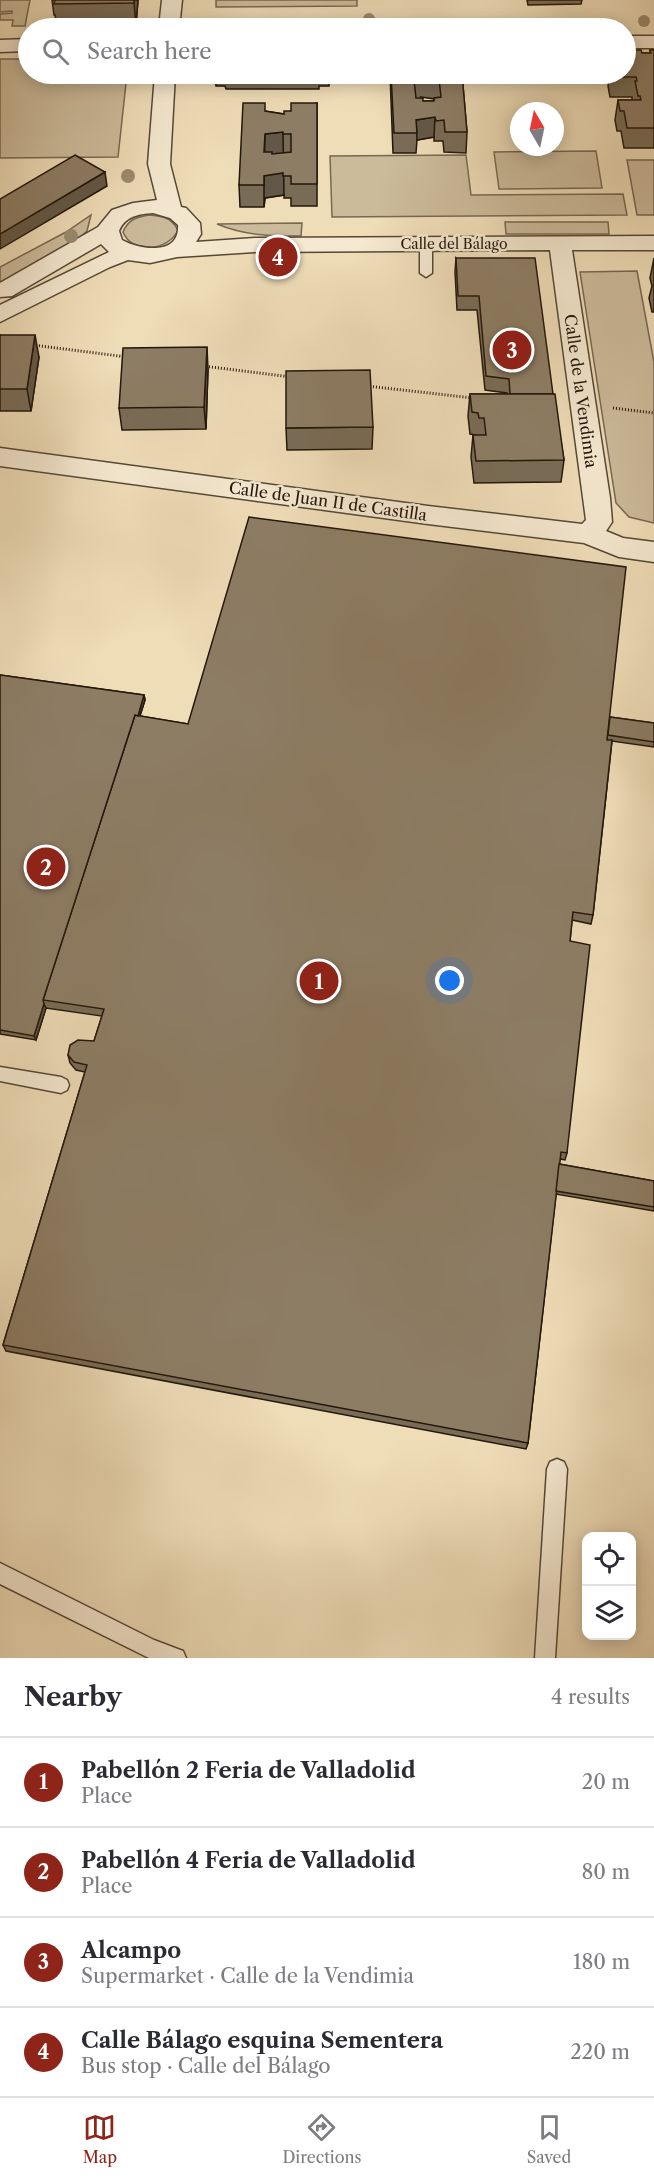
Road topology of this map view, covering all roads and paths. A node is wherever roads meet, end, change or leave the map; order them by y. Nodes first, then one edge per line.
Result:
1 (172, 0) edge
2 (170, 18) edge
3 (636, 42) edge
4 (654, 42) edge
5 (18, 45) edge
6 (0, 46) edge
7 (164, 84) edge
8 (159, 164) junction
9 (136, 208) junction
10 (170, 208) junction
11 (108, 231) junction
12 (191, 233) junction
13 (654, 243) edge
14 (426, 244) junction
15 (560, 244) junction
16 (255, 245) junction
17 (175, 250) junction
18 (127, 253) junction
19 (426, 273) dead end
20 (0, 294) edge
21 (0, 314) edge
22 (23, 344) edge
23 (128, 357) edge
24 (197, 365) edge
25 (302, 378) edge
26 (360, 385) edge
27 (474, 398) edge
28 (583, 404) junction
29 (654, 413) edge
30 (0, 457) edge
31 (588, 534) junction
32 (654, 552) edge
33 (0, 1074) edge
34 (61, 1085) dead end
35 (557, 1469) dead end
36 (0, 1573) edge
37 (176, 1658) edge
38 (545, 1658) edge

1 - 2 street
3 - 4 street
5 - 6 street
7 - 8 street
8 - 9 street
8 - 10 street
9 - 10 street
9 - 11 street
10 - 12 street
11 - 18 street
11 - 20 street
12 - 16 street, Calle del Bálago
12 - 17 street
13 - 15 street, Calle del Bálago
14 - 15 street, Calle del Bálago
14 - 16 street, Calle del Bálago
14 - 19 lane
15 - 28 street, Calle de la Vendimia
16 - 17 street, Calle del Bálago
17 - 18 street
18 - 21 street
22 - 23 path
24 - 25 path
26 - 27 path
28 - 29 path
28 - 31 street, Calle de la Vendimia
30 - 31 street, Calle de Juan II de Castilla
31 - 32 street, Calle de Juan II de Castilla
33 - 34 lane
35 - 38 lane
36 - 37 lane

